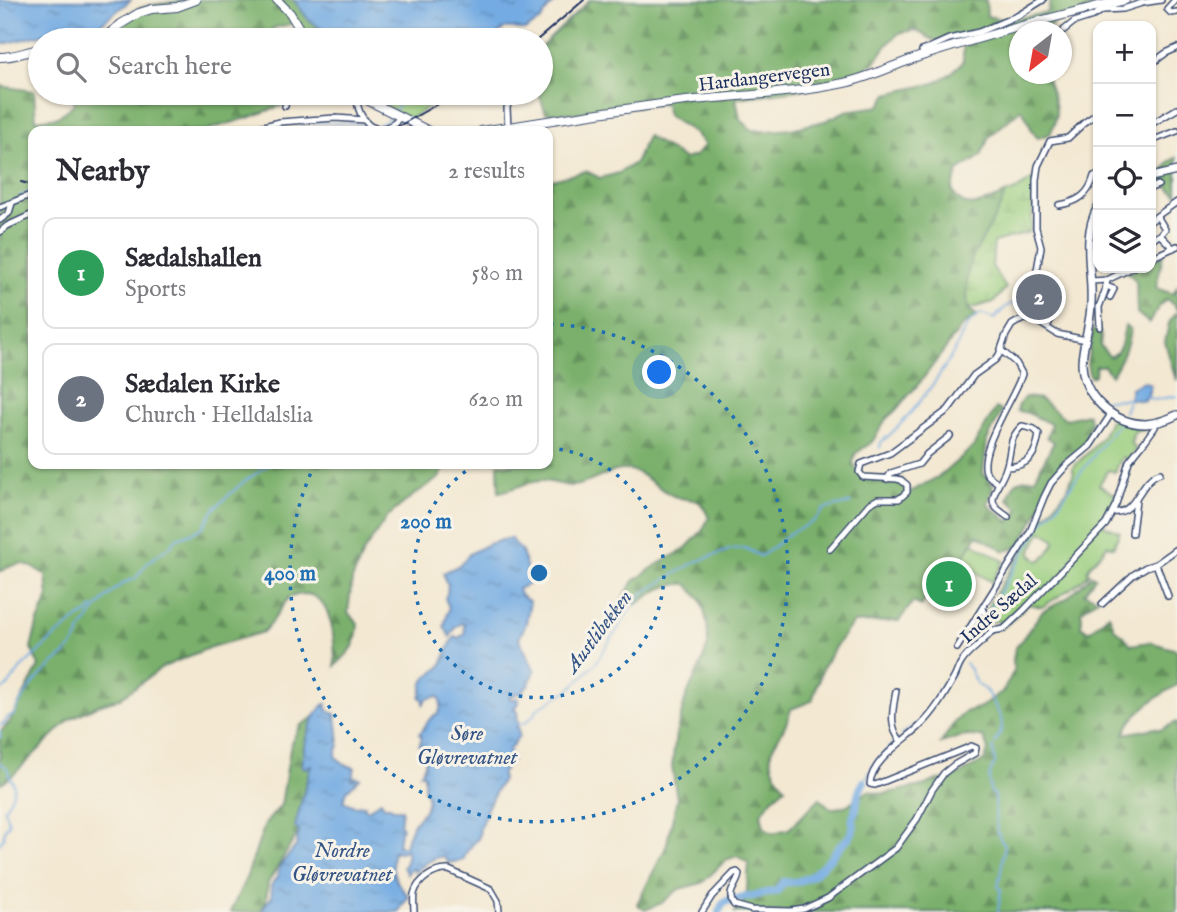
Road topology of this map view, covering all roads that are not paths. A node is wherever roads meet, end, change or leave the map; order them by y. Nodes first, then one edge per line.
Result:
1 (196, 0) edge
2 (278, 0) edge
3 (1043, 0) edge
4 (1125, 0) edge
5 (1157, 0) edge
6 (1175, 0) edge
7 (1177, 12) edge
8 (1072, 24) edge
9 (116, 28) edge
10 (299, 28) edge
11 (951, 43) junction
12 (1177, 48) edge
13 (28, 51) edge
14 (922, 51) dead end
15 (0, 57) edge
16 (1156, 60) edge
17 (358, 105) edge
18 (378, 105) edge
19 (508, 105) edge
20 (1177, 109) edge
21 (396, 114) junction
22 (1093, 116) edge
23 (1156, 121) edge
24 (368, 124) junction
25 (264, 126) edge
26 (372, 126) edge
27 (390, 126) edge
28 (417, 126) edge
29 (508, 126) edge
30 (514, 126) edge
31 (1177, 131) edge
32 (1156, 139) edge
33 (1177, 171) edge
34 (1156, 176) edge
35 (1093, 189) edge
36 (28, 196) edge
37 (1177, 202) edge
38 (12, 204) junction
39 (1059, 205) dead end
40 (0, 207) edge
41 (1097, 210) edge
42 (28, 216) edge
43 (1157, 216) joint
44 (0, 220) edge
45 (0, 232) edge
46 (1160, 235) junction
47 (1156, 237) edge
48 (1175, 247) edge
49 (1156, 256) edge
50 (1124, 273) edge
51 (1091, 281) junction
52 (1118, 282) dead end
53 (1107, 283) junction
54 (1114, 289) junction
55 (1110, 297) dead end
56 (1046, 327) junction
57 (1100, 327) dead end
58 (1086, 340) junction
59 (1002, 351) junction
60 (1111, 414) junction
61 (1177, 415) edge
62 (1156, 423) junction
63 (950, 436) dead end
64 (1007, 467) junction
65 (1160, 473) dead end
66 (887, 479) junction
67 (998, 483) junction
68 (1136, 500) junction
69 (1113, 512) junction
70 (1008, 517) dead end
71 (1132, 533) dead end
72 (830, 549) dead end
73 (1177, 549) edge
74 (1156, 564) junction
75 (1168, 596) dead end
76 (1102, 604) dead end
77 (985, 614) junction
78 (992, 631) junction
79 (969, 644) junction
80 (957, 648) dead end
81 (896, 691) dead end
82 (899, 739) junction
83 (414, 912) edge
84 (499, 912) edge
85 (702, 912) edge

1 - 9 main road
2 - 10 main road
3 - 11 street
4 - 11 main road, Hardangervegen
5 - 8 street
6 - 7 street
11 - 14 street
11 - 30 main road, Hardangervegen
12 - 16 street
13 - 15 main road
17 - 24 street
18 - 21 main road
19 - 29 street
20 - 23 street
21 - 27 street
21 - 28 main road
22 - 56 street
24 - 25 street
24 - 26 street
31 - 32 street
33 - 34 main road
35 - 39 street
36 - 38 street
37 - 43 street
38 - 40 street
38 - 44 street
41 - 51 main road
42 - 45 street
43 - 46 street
46 - 47 street
46 - 48 street
48 - 49 street
50 - 53 street
51 - 53 street
51 - 58 main road
52 - 54 street
53 - 54 street
53 - 57 street
54 - 55 street
56 - 58 street
56 - 59 street
58 - 60 main road
59 - 66 street
59 - 67 street
60 - 62 main road
60 - 77 street
61 - 62 main road
62 - 69 street, Indre Sædal
63 - 66 street
64 - 64 street
64 - 67 street
65 - 68 street, Indre Sædal
66 - 72 street
67 - 70 street
68 - 69 street, Indre Sædal
68 - 71 street
69 - 78 street, Indre Sædal
73 - 74 street
74 - 75 street
74 - 76 street
77 - 78 street
77 - 79 street
78 - 79 street, Indre Sædal
79 - 80 street
79 - 82 street, Indre Sædal
81 - 82 street
82 - 85 street, Indre Sædal
83 - 84 street

